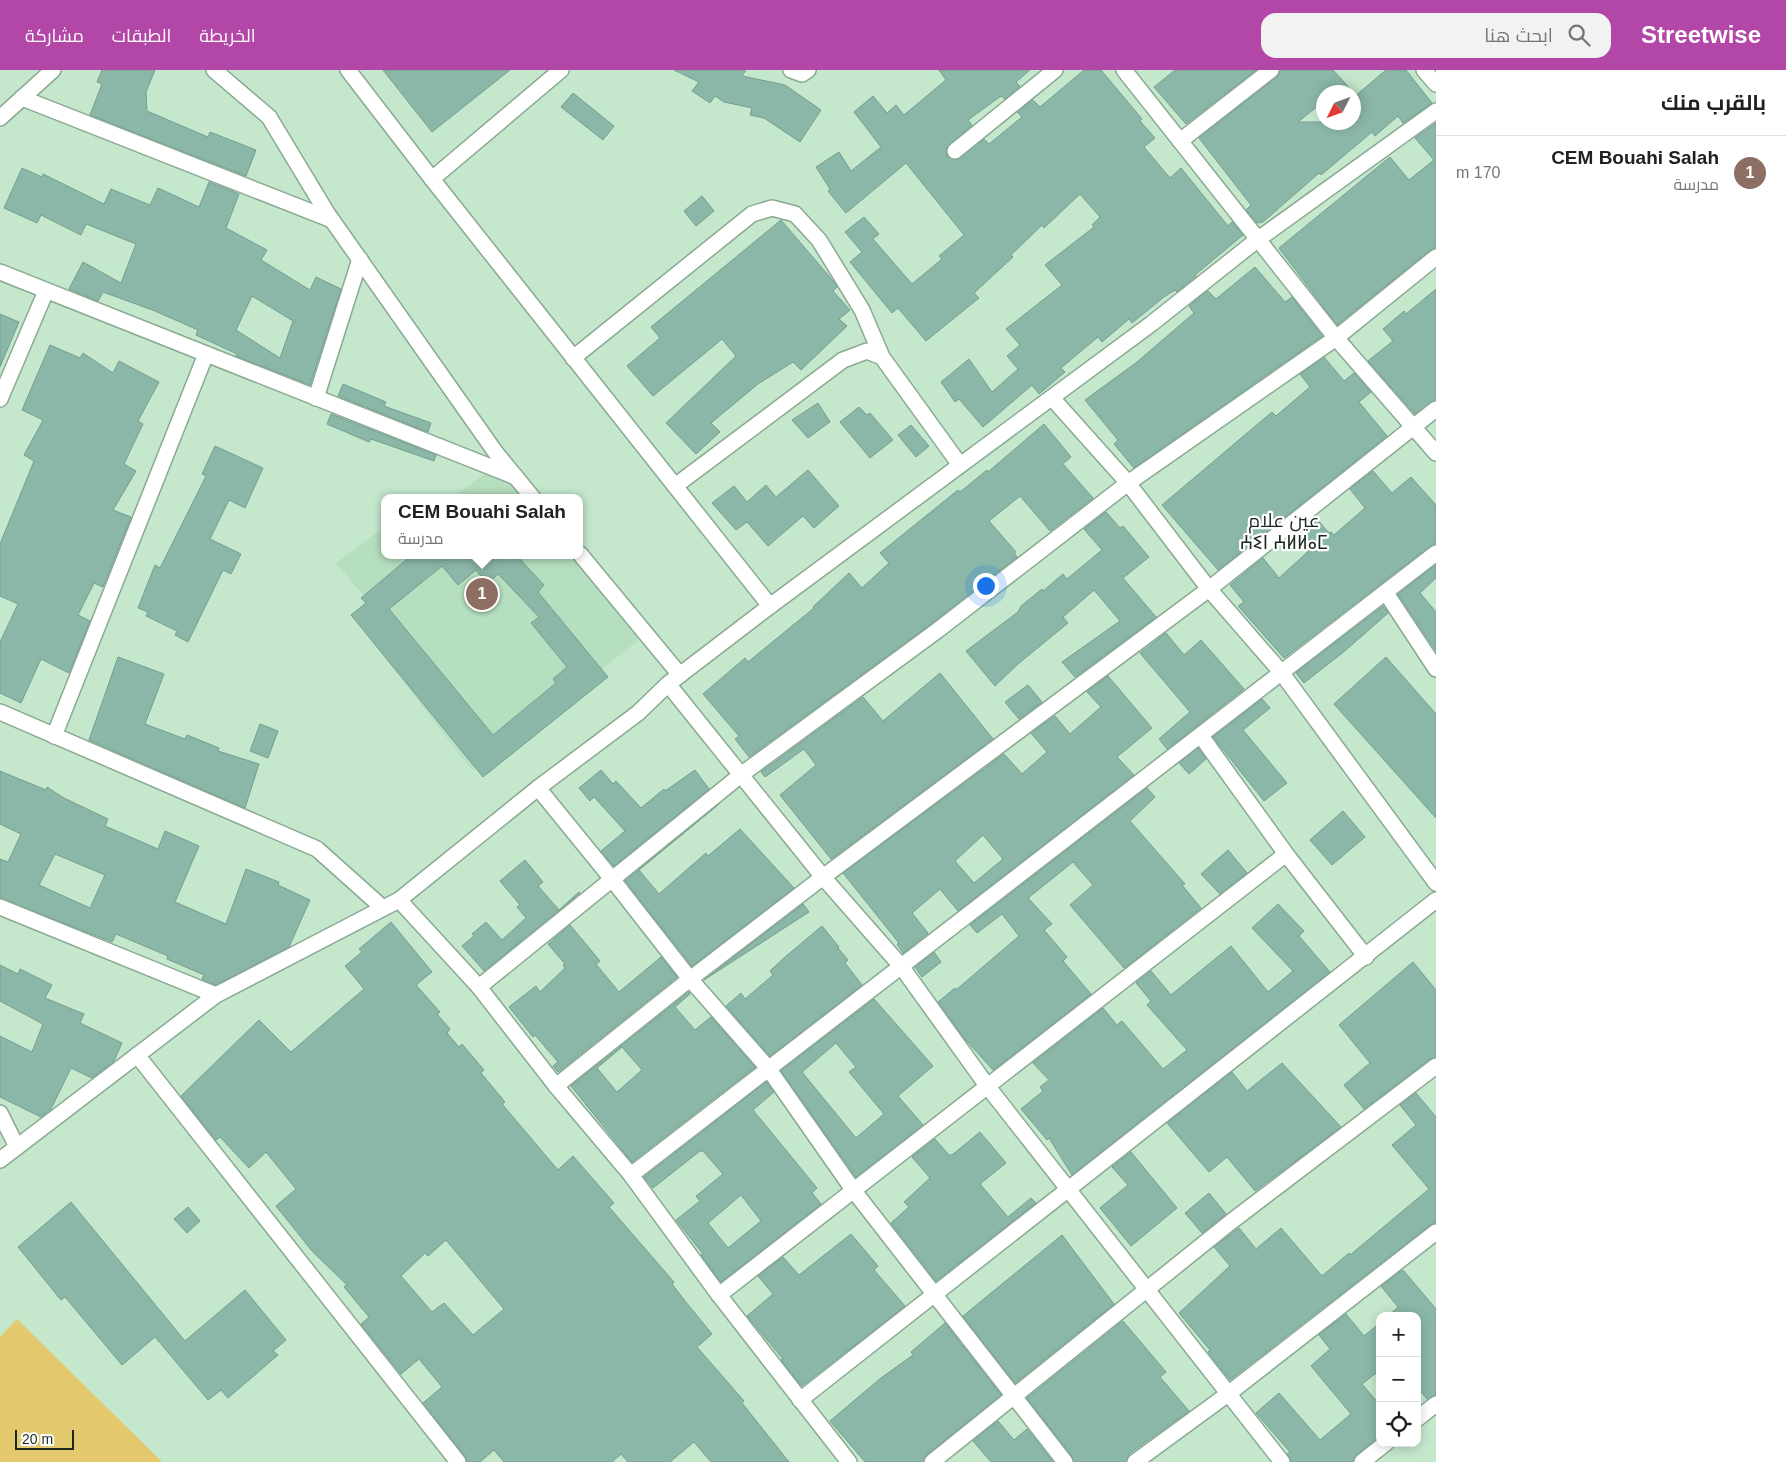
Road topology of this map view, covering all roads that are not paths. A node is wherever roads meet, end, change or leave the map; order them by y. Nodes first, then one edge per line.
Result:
1 (53, 70) edge
2 (348, 70) edge
3 (561, 70) edge
4 (791, 70) edge
5 (808, 70) edge
6 (1055, 70) edge
7 (1124, 70) edge
8 (1271, 70) edge
9 (1424, 70) edge
10 (221, 72) edge
11 (1436, 84) edge
12 (22, 98) junction
13 (1436, 111) edge
14 (0, 118) edge
15 (1180, 142) junction
16 (955, 151) dead end
17 (432, 179) junction
18 (332, 220) junction
19 (1257, 240) junction
20 (1436, 257) edge
21 (360, 259) junction
22 (0, 272) edge
23 (46, 290) junction
24 (1336, 338) junction
25 (206, 354) junction
26 (882, 357) junction
27 (574, 358) junction
28 (316, 398) junction
29 (1052, 398) junction
30 (0, 399) edge
31 (1436, 409) edge
32 (1414, 427) junction
33 (1436, 453) edge
34 (960, 465) junction
35 (516, 477) junction
36 (1128, 483) junction
37 (675, 486) junction
38 (530, 494) edge
39 (1436, 553) edge
40 (583, 558) edge
41 (1209, 589) junction
42 (1386, 593) junction
43 (770, 606) junction
44 (1436, 669) edge
45 (1281, 672) junction
46 (674, 680) junction
47 (0, 712) edge
48 (54, 736) junction
49 (1201, 736) junction
50 (742, 774) junction
51 (538, 788) junction
52 (1286, 854) junction
53 (823, 877) junction
54 (612, 879) junction
55 (1436, 883) edge
56 (399, 900) junction
57 (1436, 900) edge
58 (0, 907) edge
59 (383, 908) junction
60 (1366, 957) junction
61 (901, 966) junction
62 (690, 979) junction
63 (479, 987) junction
64 (216, 995) junction
65 (137, 1055) junction
66 (1436, 1066) edge
67 (768, 1068) junction
68 (556, 1086) junction
69 (988, 1087) junction
70 (0, 1113) edge
71 (17, 1147) junction
72 (0, 1160) edge
73 (630, 1175) junction
74 (1069, 1190) junction
75 (854, 1191) junction
76 (1436, 1232) edge
77 (1147, 1289) junction
78 (719, 1295) junction
79 (934, 1295) junction
80 (1228, 1394) junction
81 (1013, 1396) junction
82 (800, 1400) junction
83 (1436, 1404) edge
84 (1421, 1415) edge
85 (1381, 1447) edge
86 (458, 1462) edge
87 (848, 1462) edge
88 (932, 1462) edge
89 (1065, 1462) edge
90 (1135, 1462) edge
91 (1282, 1462) edge
92 (1362, 1462) edge

1 - 12 street
2 - 17 street
3 - 17 street
4 - 5 street
6 - 16 street
7 - 15 street
8 - 15 street
9 - 11 street
10 - 18 street
12 - 14 street
12 - 18 street
13 - 19 street
15 - 19 street
17 - 27 street
18 - 21 street
19 - 24 street
19 - 29 street
20 - 24 street
21 - 28 street
21 - 35 street
22 - 23 street
23 - 25 street
23 - 30 street
24 - 32 street
24 - 36 street
25 - 28 street
25 - 48 street
26 - 27 street
26 - 34 street
26 - 37 street
27 - 37 street
28 - 35 street
29 - 34 street
29 - 36 street
31 - 32 street
32 - 33 street
32 - 41 street
34 - 43 street
35 - 38 street
36 - 41 street
36 - 50 street
37 - 43 street
39 - 42 street
40 - 46 street
41 - 45 street
41 - 53 street
42 - 44 street
42 - 45 street
43 - 46 street
45 - 49 street
45 - 55 street
46 - 50 street
46 - 51 street
47 - 48 street
48 - 59 street
49 - 52 street
49 - 61 street
50 - 53 street
50 - 54 street
51 - 54 street
51 - 56 street
52 - 60 street
52 - 69 street
53 - 61 street
53 - 62 street
54 - 62 street
54 - 63 street
56 - 59 street
56 - 63 street
57 - 60 street
58 - 64 street
59 - 64 street
60 - 74 street
61 - 67 street
61 - 69 street
62 - 67 street
62 - 68 street
63 - 68 street
64 - 65 street
65 - 71 street
65 - 86 street
66 - 77 street
67 - 73 street
67 - 75 street
68 - 73 street
69 - 74 street
69 - 75 street
70 - 71 street
71 - 72 street
73 - 78 street
74 - 77 street
74 - 79 street
75 - 78 street
75 - 79 street
76 - 80 street
77 - 80 street
77 - 81 street
78 - 82 street
79 - 81 street
79 - 82 street
80 - 90 street
80 - 91 street
81 - 88 street
81 - 89 street
82 - 87 street
83 - 84 street
85 - 92 street

